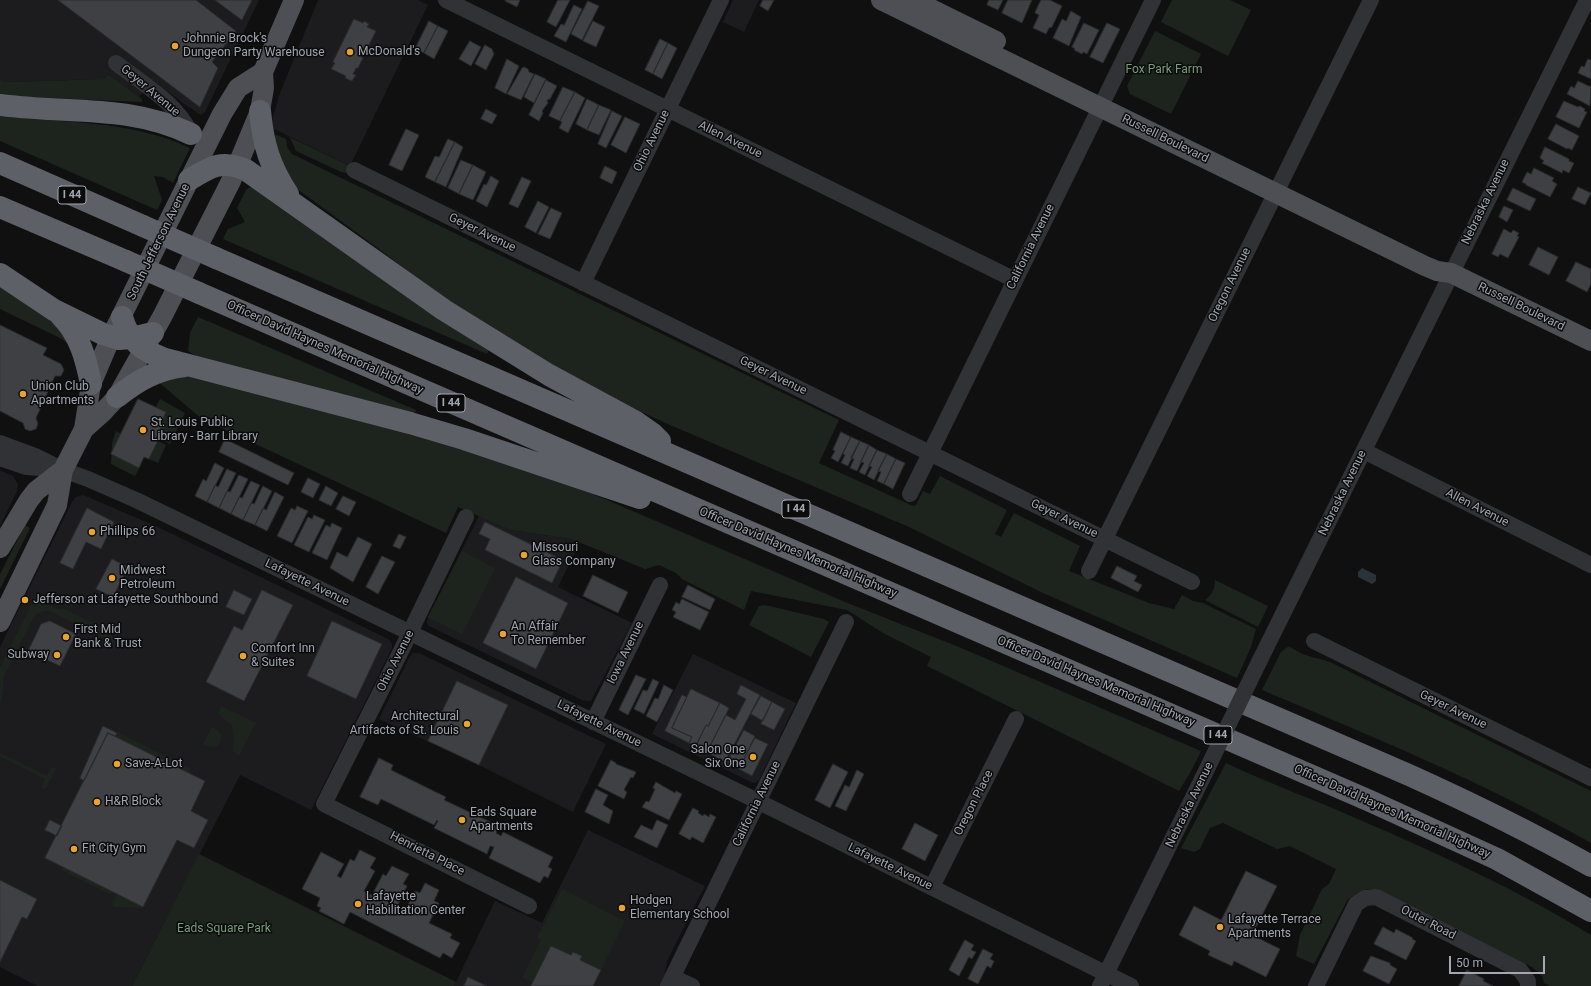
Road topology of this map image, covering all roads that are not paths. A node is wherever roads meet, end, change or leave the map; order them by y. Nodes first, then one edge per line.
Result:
1 (294, 0) edge
2 (446, 0) edge
3 (721, 0) edge
4 (880, 0) edge
5 (913, 0) edge
6 (1153, 0) edge
7 (1371, 0) edge
8 (1587, 0) edge
9 (116, 63) dead end
10 (263, 72) junction
11 (1103, 101) junction
12 (0, 105) edge
13 (668, 109) junction
14 (260, 111) junction
15 (200, 138) junction
16 (0, 163) edge
17 (230, 165) junction
18 (354, 170) dead end
19 (189, 180) junction
20 (1278, 187) junction
21 (294, 203) junction
22 (0, 207) edge
23 (1451, 273) junction
24 (0, 274) edge
25 (1015, 280) junction
26 (583, 283) junction
27 (54, 310) junction
28 (122, 317) joint
29 (135, 339) junction
30 (1591, 341) edge
31 (190, 366) junction
32 (91, 384) junction
33 (117, 397) junction
34 (84, 429) junction
35 (0, 443) edge
36 (1364, 451) junction
37 (930, 453) junction
38 (675, 456) junction
39 (0, 458) edge
40 (62, 470) junction
41 (910, 494) dead end
42 (703, 512) junction
43 (466, 517) dead end
44 (1104, 539) junction
45 (0, 548) edge
46 (1591, 565) edge
47 (1089, 571) dead end
48 (1192, 582) dead end
49 (660, 585) dead end
50 (0, 622) edge
51 (846, 622) dead end
52 (410, 633) junction
53 (1314, 641) dead end
54 (1016, 718) dead end
55 (593, 722) junction
56 (1591, 778) edge
57 (759, 802) junction
58 (324, 804) joint
59 (1591, 866) edge
60 (932, 887) junction
61 (529, 906) dead end
62 (1591, 911) edge
63 (1103, 980) edge
64 (670, 981) edge
65 (1528, 984) edge
66 (692, 986) edge
67 (1131, 986) edge
68 (1316, 986) edge

1 - 10 main road
2 - 13 street, Allen Avenue
3 - 13 street, Ohio Avenue
4 - 11 main road, Russell Boulevard
5 - 11 main road, Russell Boulevard
6 - 11 street, California Avenue
7 - 20 street, Oregon Avenue
8 - 23 street, Nebraska Avenue
9 - 15 street, Geyer Avenue
10 - 14 main road
10 - 15 main road, South Jefferson Avenue
11 - 20 main road, Russell Boulevard
11 - 25 street, California Avenue
12 - 15 highway
13 - 25 street, Allen Avenue
13 - 26 street, Ohio Avenue
14 - 17 main road
14 - 21 highway
15 - 17 main road, Geyer Avenue
15 - 19 main road, South Jefferson Avenue
16 - 38 highway, I 44, bridge
17 - 19 highway
17 - 21 highway
17 - 29 main road
18 - 26 street, Geyer Avenue
19 - 28 main road, South Jefferson Avenue
20 - 23 main road, Russell Boulevard
20 - 44 street, Oregon Avenue
21 - 38 highway
22 - 42 highway, Officer David Haynes Memorial Highway / I 44, bridge
23 - 30 main road, Russell Boulevard
23 - 36 street, Nebraska Avenue
24 - 27 highway
25 - 37 street, California Avenue
26 - 37 street, Geyer Avenue
27 - 29 highway
27 - 32 highway
28 - 29 highway
29 - 31 highway
29 - 32 main road
29 - 33 main road
31 - 33 highway
31 - 42 highway
32 - 34 main road
33 - 34 main road
34 - 40 main road
35 - 40 street, Lafayette Avenue
36 - 46 street, Allen Avenue
36 - 63 street, Nebraska Avenue, bridge
37 - 41 street, California Avenue
37 - 44 street, Geyer Avenue
38 - 59 highway, I 44
39 - 40 street, Lafayette Avenue
40 - 45 main road
40 - 50 main road
40 - 52 street, Lafayette Avenue
42 - 62 highway, Officer David Haynes Memorial Highway / I 44
43 - 52 street, Ohio Avenue
44 - 47 street, Oregon Avenue
44 - 48 street, Geyer Avenue
49 - 55 street, Iowa Avenue
51 - 57 street, California Avenue
52 - 55 street, Lafayette Avenue
52 - 58 street, Ohio Avenue
53 - 56 street, Geyer Avenue
54 - 60 street, Oregon Place
55 - 57 street, Lafayette Avenue
57 - 60 street, Lafayette Avenue
57 - 64 street, California Avenue
58 - 61 street, Henrietta Place
60 - 63 street, Lafayette Avenue
63 - 67 street, Lafayette Avenue
64 - 66 street
65 - 68 street, Outer Road

